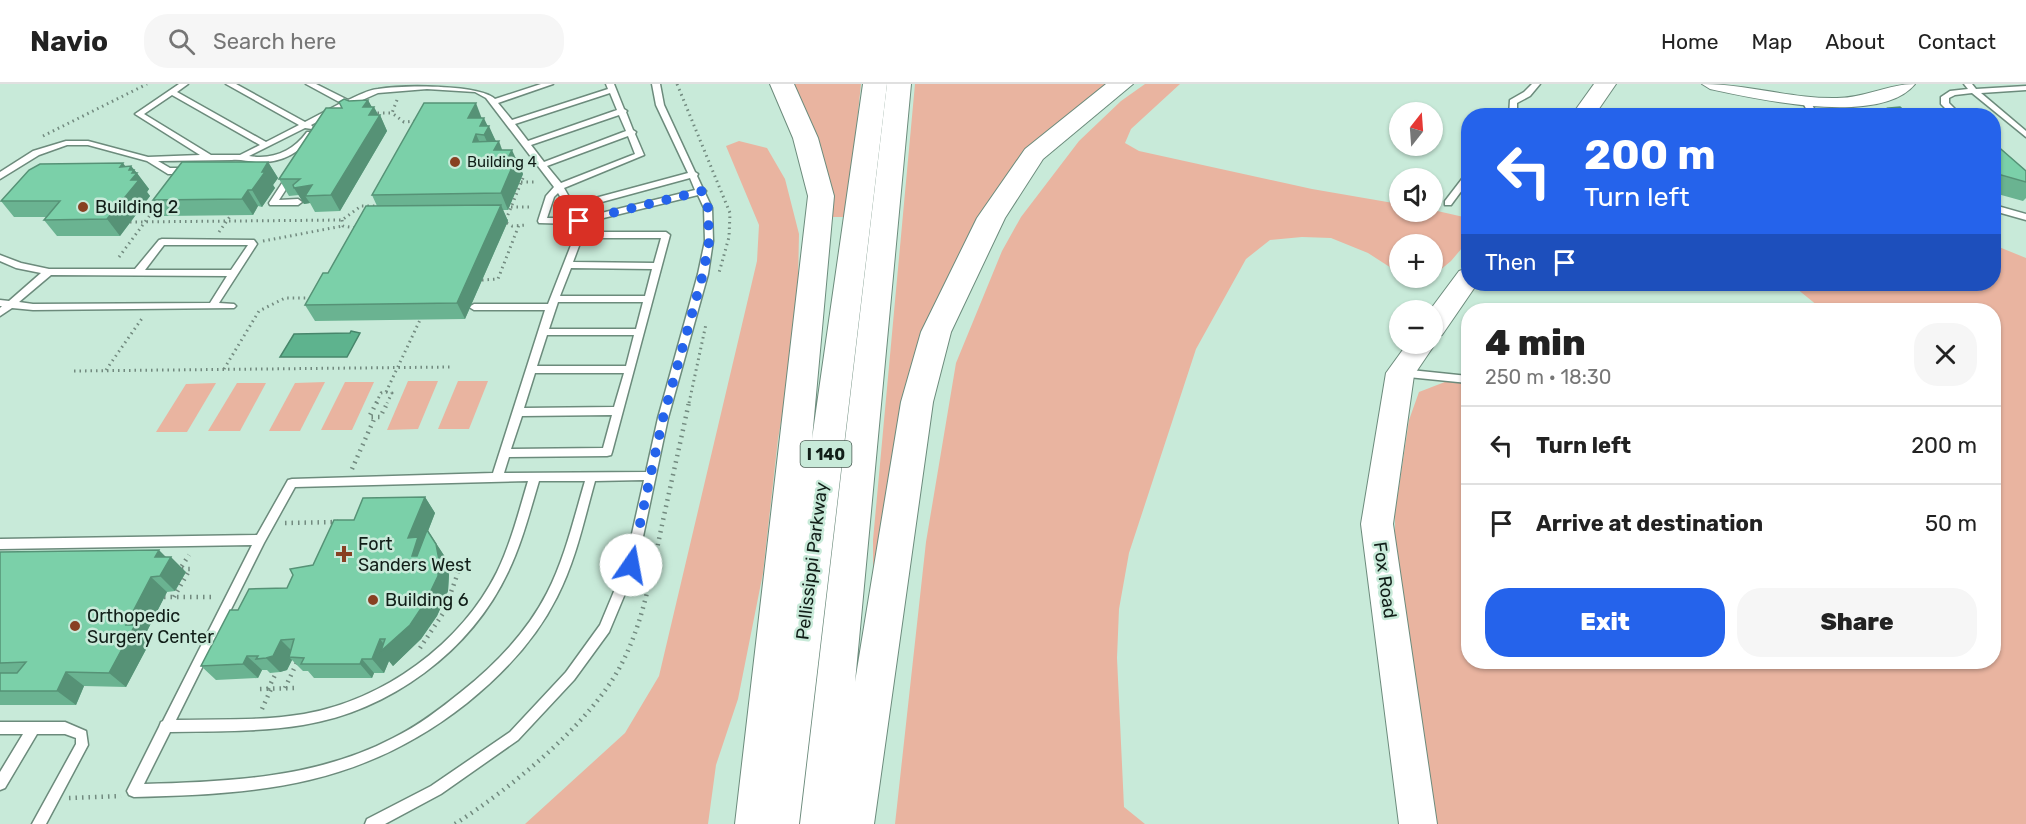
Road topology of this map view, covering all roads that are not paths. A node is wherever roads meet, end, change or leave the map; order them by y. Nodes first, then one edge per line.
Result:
1 (184, 84) edge
2 (230, 84) edge
3 (310, 84) edge
4 (549, 84) edge
5 (656, 84) edge
6 (782, 84) edge
7 (875, 84) edge
8 (899, 84) edge
9 (1121, 84) edge
10 (1536, 84) edge
11 (1605, 84) edge
12 (1710, 84) edge
13 (1907, 84) edge
14 (418, 86) edge
15 (440, 86) edge
16 (479, 86) edge
17 (612, 87) edge
18 (1971, 87) edge
19 (380, 88) edge
20 (2026, 88) edge
21 (172, 92) junction
22 (1806, 101) junction
23 (493, 102) junction
24 (347, 103) junction
25 (1513, 108) edge
26 (1588, 108) edge
27 (1810, 108) edge
28 (1949, 108) edge
29 (1995, 108) edge
30 (623, 111) junction
31 (2001, 113) edge
32 (511, 123) junction
33 (310, 127) junction
34 (632, 132) junction
35 (2026, 135) edge
36 (527, 144) junction
37 (266, 145) junction
38 (286, 154) junction
39 (243, 157) junction
40 (148, 159) junction
41 (211, 159) junction
42 (226, 159) junction
43 (543, 165) junction
44 (694, 174) junction
45 (0, 176) edge
46 (1461, 186) edge
47 (560, 187) junction
48 (702, 191) junction
49 (298, 202) edge
50 (1448, 203) dead end
51 (573, 207) junction
52 (2001, 210) edge
53 (2026, 217) edge
54 (579, 221) junction
55 (579, 235) junction
56 (0, 258) edge
57 (567, 266) junction
58 (658, 266) junction
59 (49, 272) junction
60 (136, 273) junction
61 (234, 273) junction
62 (1461, 287) edge
63 (649, 299) junction
64 (553, 303) junction
65 (4, 304) edge
66 (213, 305) junction
67 (231, 306) dead end
68 (474, 307) dead end
69 (1443, 312) edge
70 (0, 313) edge
71 (543, 332) junction
72 (640, 332) junction
73 (1414, 354) edge
74 (630, 369) junction
75 (531, 370) junction
76 (1400, 373) junction
77 (1461, 379) edge
78 (619, 411) junction
79 (518, 412) junction
80 (505, 453) junction
81 (536, 476) junction
82 (650, 476) junction
83 (497, 477) junction
84 (591, 477) junction
85 (260, 540) junction
86 (0, 544) edge
87 (165, 726) junction
88 (0, 728) edge
89 (34, 728) junction
90 (0, 784) edge
91 (39, 824) edge
92 (372, 824) edge
93 (756, 824) edge
94 (778, 824) edge
95 (821, 824) edge
96 (853, 824) edge
97 (1418, 824) edge

1 - 21 lane
2 - 33 lane
3 - 24 lane
4 - 23 lane
5 - 44 lane
6 - 93 highway
7 - 94 highway, Pellissippi Parkway / I 140
8 - 95 highway, Pellissippi Parkway / I 140
9 - 96 highway
10 - 25 lane
11 - 26 street
12 - 22 street
13 - 22 street
14 - 15 lane
14 - 19 lane
15 - 16 lane
16 - 23 lane
17 - 30 lane
17 - 32 lane
18 - 20 lane
18 - 28 lane
18 - 29 lane
19 - 24 lane
21 - 37 lane
21 - 41 lane
22 - 27 lane
23 - 32 lane
24 - 33 lane
30 - 34 lane
30 - 36 lane
31 - 35 lane
32 - 36 lane
33 - 37 lane
33 - 38 lane
34 - 43 lane
34 - 47 lane
36 - 43 lane
37 - 39 lane
38 - 39 lane
38 - 49 lane
39 - 42 lane
40 - 41 lane
40 - 42 lane
40 - 45 lane
41 - 42 lane
43 - 47 lane
44 - 48 lane
44 - 51 lane
46 - 50 lane
47 - 51 lane
47 - 54 lane
48 - 54 lane
48 - 82 lane
51 - 54 lane
52 - 53 lane
54 - 55 lane
55 - 57 lane
55 - 58 lane
56 - 59 lane
57 - 58 lane
57 - 64 lane
58 - 63 lane
59 - 60 lane
59 - 65 lane
60 - 61 lane
60 - 61 lane
61 - 66 lane
62 - 69 street
63 - 64 lane
63 - 72 lane
64 - 68 lane
64 - 71 lane
65 - 66 lane
65 - 70 lane
66 - 67 lane
71 - 72 lane
71 - 75 lane
72 - 74 lane
73 - 76 street, Fox Road
74 - 75 lane
74 - 78 lane
75 - 79 lane
76 - 77 lane
76 - 97 street, Fox Road
78 - 79 lane
78 - 80 lane
79 - 80 lane
80 - 83 lane
81 - 83 lane
81 - 84 lane
81 - 87 lane
82 - 84 lane
82 - 92 lane
83 - 85 lane
84 - 87 lane
85 - 86 lane
85 - 87 lane
88 - 89 lane
89 - 90 lane
89 - 91 lane

